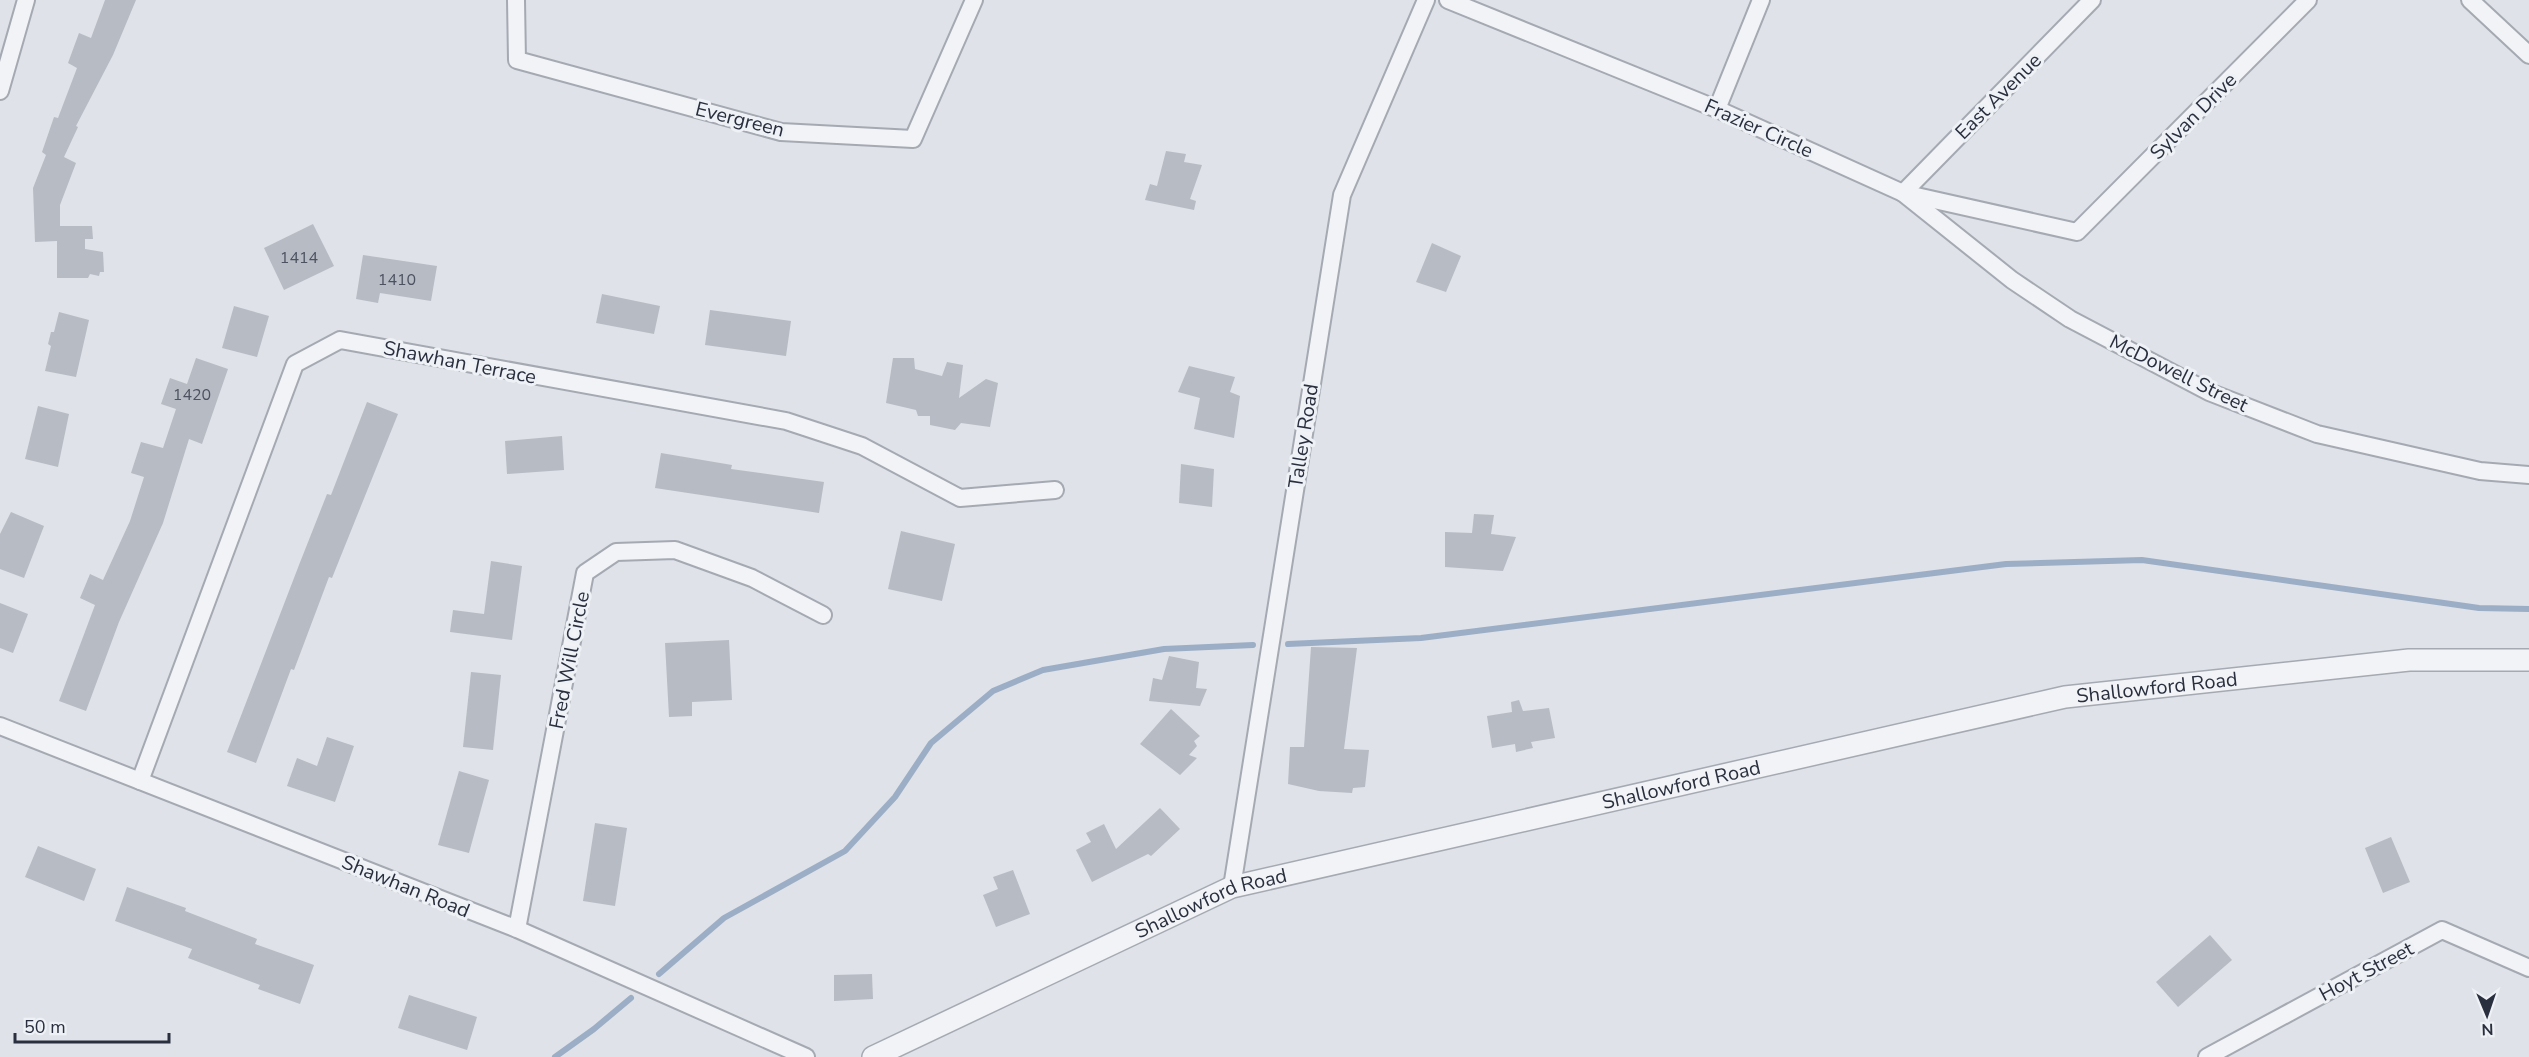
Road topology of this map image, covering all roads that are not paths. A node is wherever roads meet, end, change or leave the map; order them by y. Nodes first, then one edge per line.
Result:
1 (26, 0) edge
2 (516, 0) edge
3 (974, 0) edge
4 (1426, 0) edge
5 (1448, 0) edge
6 (1761, 0) edge
7 (2092, 0) edge
8 (2308, 0) edge
9 (2470, 0) edge
10 (2529, 55) edge
11 (0, 91) edge
12 (1718, 108) junction
13 (1903, 193) junction
14 (2077, 232) joint
15 (2529, 475) edge
16 (1055, 490) dead end
17 (823, 615) dead end
18 (2529, 660) edge
19 (0, 726) edge
20 (140, 781) junction
21 (1232, 887) junction
22 (516, 929) junction
23 (2529, 968) edge
24 (806, 1057) edge
25 (873, 1057) edge
26 (2207, 1057) edge

1 - 11 street
2 - 3 street, Evergreen
4 - 21 street, Talley Road
5 - 12 street, Frazier Circle
6 - 12 street
7 - 13 street, East Avenue
8 - 14 street, Sylvan Drive
9 - 10 street
12 - 13 street, Frazier Circle
13 - 14 street, Frazier Circle
13 - 15 street, McDowell Street
16 - 20 street, Shawhan Terrace
17 - 22 street, Fred Will Circle
18 - 21 street, Shallowford Road
19 - 20 street, Shawhan Road
20 - 22 street, Shawhan Road
21 - 25 street, Shallowford Road
22 - 24 street, Shawhan Road
23 - 26 street, Hoyt Street

